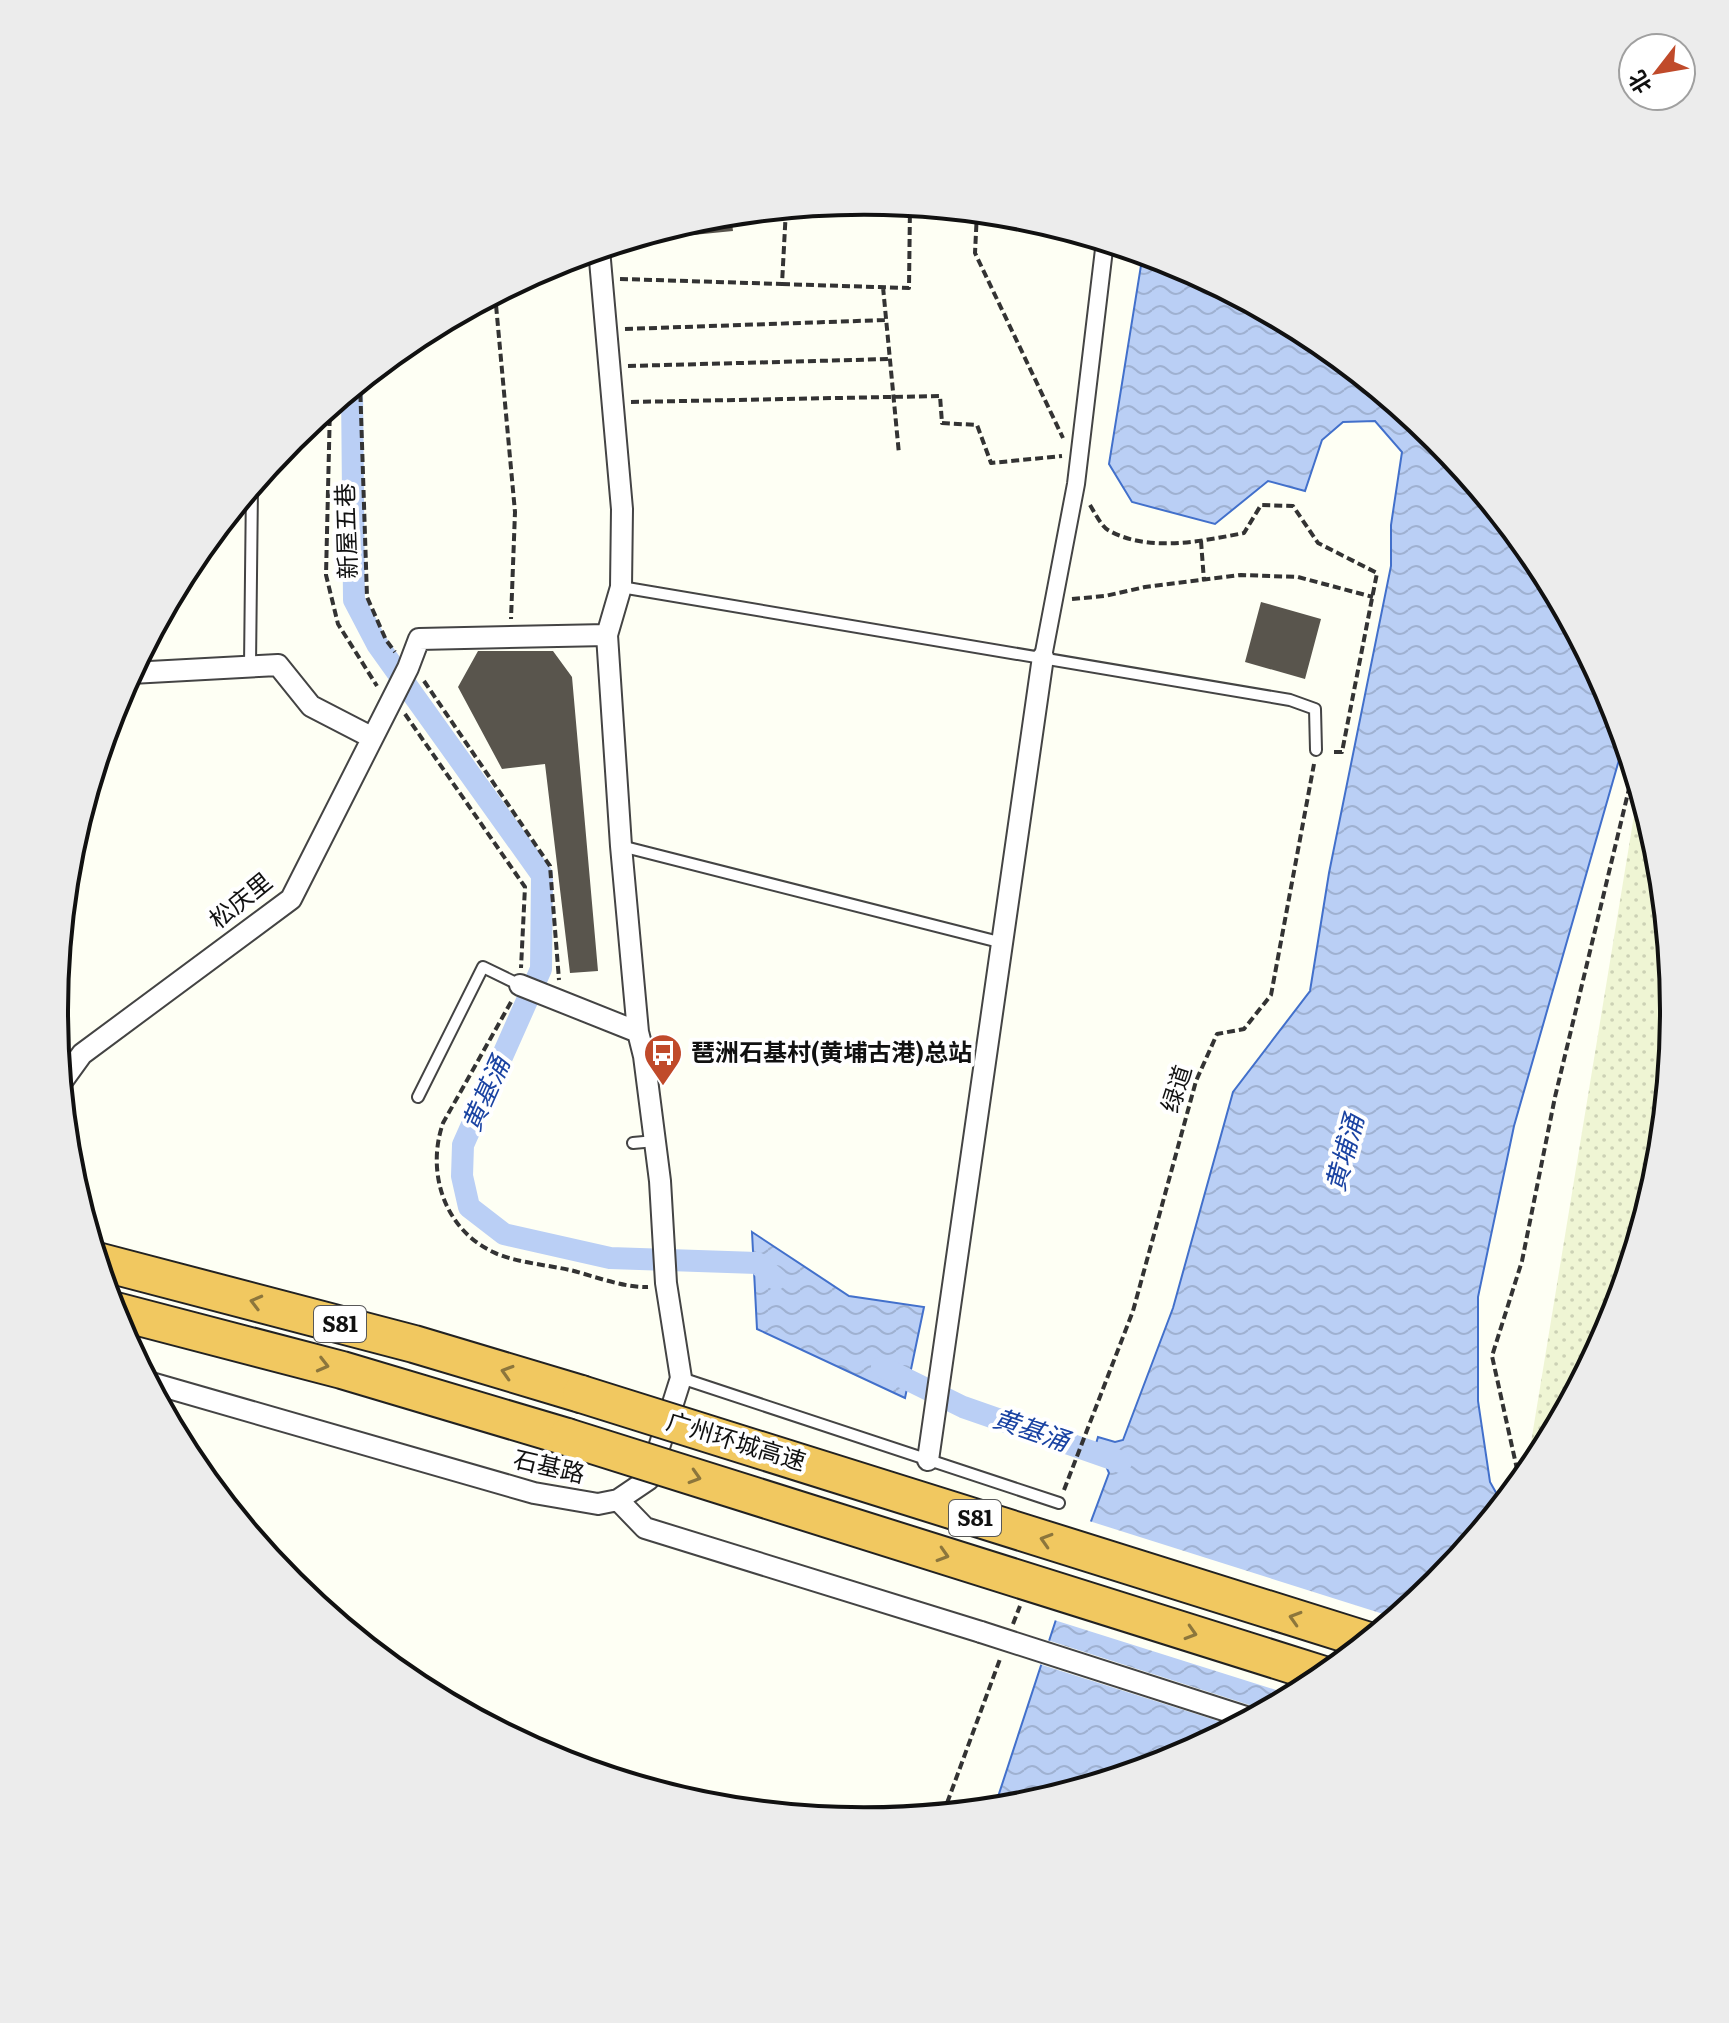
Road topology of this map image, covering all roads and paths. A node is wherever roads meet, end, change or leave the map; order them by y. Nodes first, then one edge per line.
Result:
1 (910, 217) edge
2 (785, 220) edge
3 (976, 223) edge
4 (1104, 252) edge
5 (600, 260) edge
6 (602, 278) junction
7 (782, 284) junction
8 (883, 287) junction
9 (496, 306) edge
10 (886, 320) junction
11 (607, 330) junction
12 (889, 359) junction
13 (610, 366) junction
14 (360, 396) edge
15 (893, 397) junction
16 (613, 403) junction
17 (330, 422) edge
18 (899, 454) dead end
19 (1075, 469) junction
20 (252, 504) edge
21 (1201, 541) junction
22 (1204, 581) junction
23 (621, 587) junction
24 (1373, 597) junction
25 (1054, 600) junction
26 (607, 635) junction
27 (510, 637) junction
28 (1043, 657) junction
29 (250, 665) junction
30 (408, 668) junction
31 (144, 672) edge
32 (388, 704) junction
33 (371, 737) junction
34 (1316, 750) junction
35 (1629, 789) edge
36 (621, 846) junction
37 (1003, 943) junction
38 (520, 985) junction
39 (553, 998) junction
40 (638, 1032) junction
41 (71, 1070) edge
42 (418, 1097) dead end
43 (655, 1141) junction
44 (633, 1143) dead end
45 (109, 1264) edge
46 (666, 1283) junction
47 (128, 1314) edge
48 (681, 1378) junction
49 (162, 1386) edge
50 (1076, 1459) dead end
51 (928, 1460) junction
52 (1517, 1468) edge
53 (618, 1500) junction
54 (1059, 1503) dead end
55 (1356, 1637) edge
56 (1311, 1671) edge
57 (1238, 1715) edge

1 - 8 path
2 - 7 path
3 - 19 path
4 - 19 street
5 - 6 street
6 - 7 path
6 - 11 street
7 - 8 path
8 - 10 path
9 - 27 path
10 - 11 path
10 - 12 path
11 - 13 street
12 - 13 path
12 - 15 path
13 - 16 street
14 - 30 path, 新屋五巷
15 - 16 path
15 - 18 path
15 - 19 path
16 - 23 street
17 - 32 path
19 - 21 path
19 - 25 street
20 - 29 lane
21 - 22 path
21 - 24 path
22 - 24 path
22 - 25 path
23 - 26 street
23 - 28 lane
24 - 34 path
25 - 28 street
26 - 27 street
26 - 36 street
27 - 30 street, 松庆里
28 - 34 lane
28 - 37 street
29 - 31 street
29 - 33 street
30 - 32 street, 松庆里
30 - 39 path, 新屋五巷
32 - 33 street, 松庆里
32 - 38 path
33 - 41 street, 松庆里
34 - 50 path, 绿道
35 - 52 path
36 - 37 lane
36 - 40 street
37 - 51 street
38 - 39 street
38 - 42 lane
38 - 46 path
39 - 40 street
40 - 43 street
43 - 44 lane
43 - 46 street
55 -> 45 highway, 广州环城高速 / S81, bridge
46 - 48 street
47 -> 56 highway, 广州环城高速 / S81, bridge
48 - 51 lane
48 - 53 street
49 - 53 street, 石基路
51 - 54 lane
53 - 57 street, bridge

